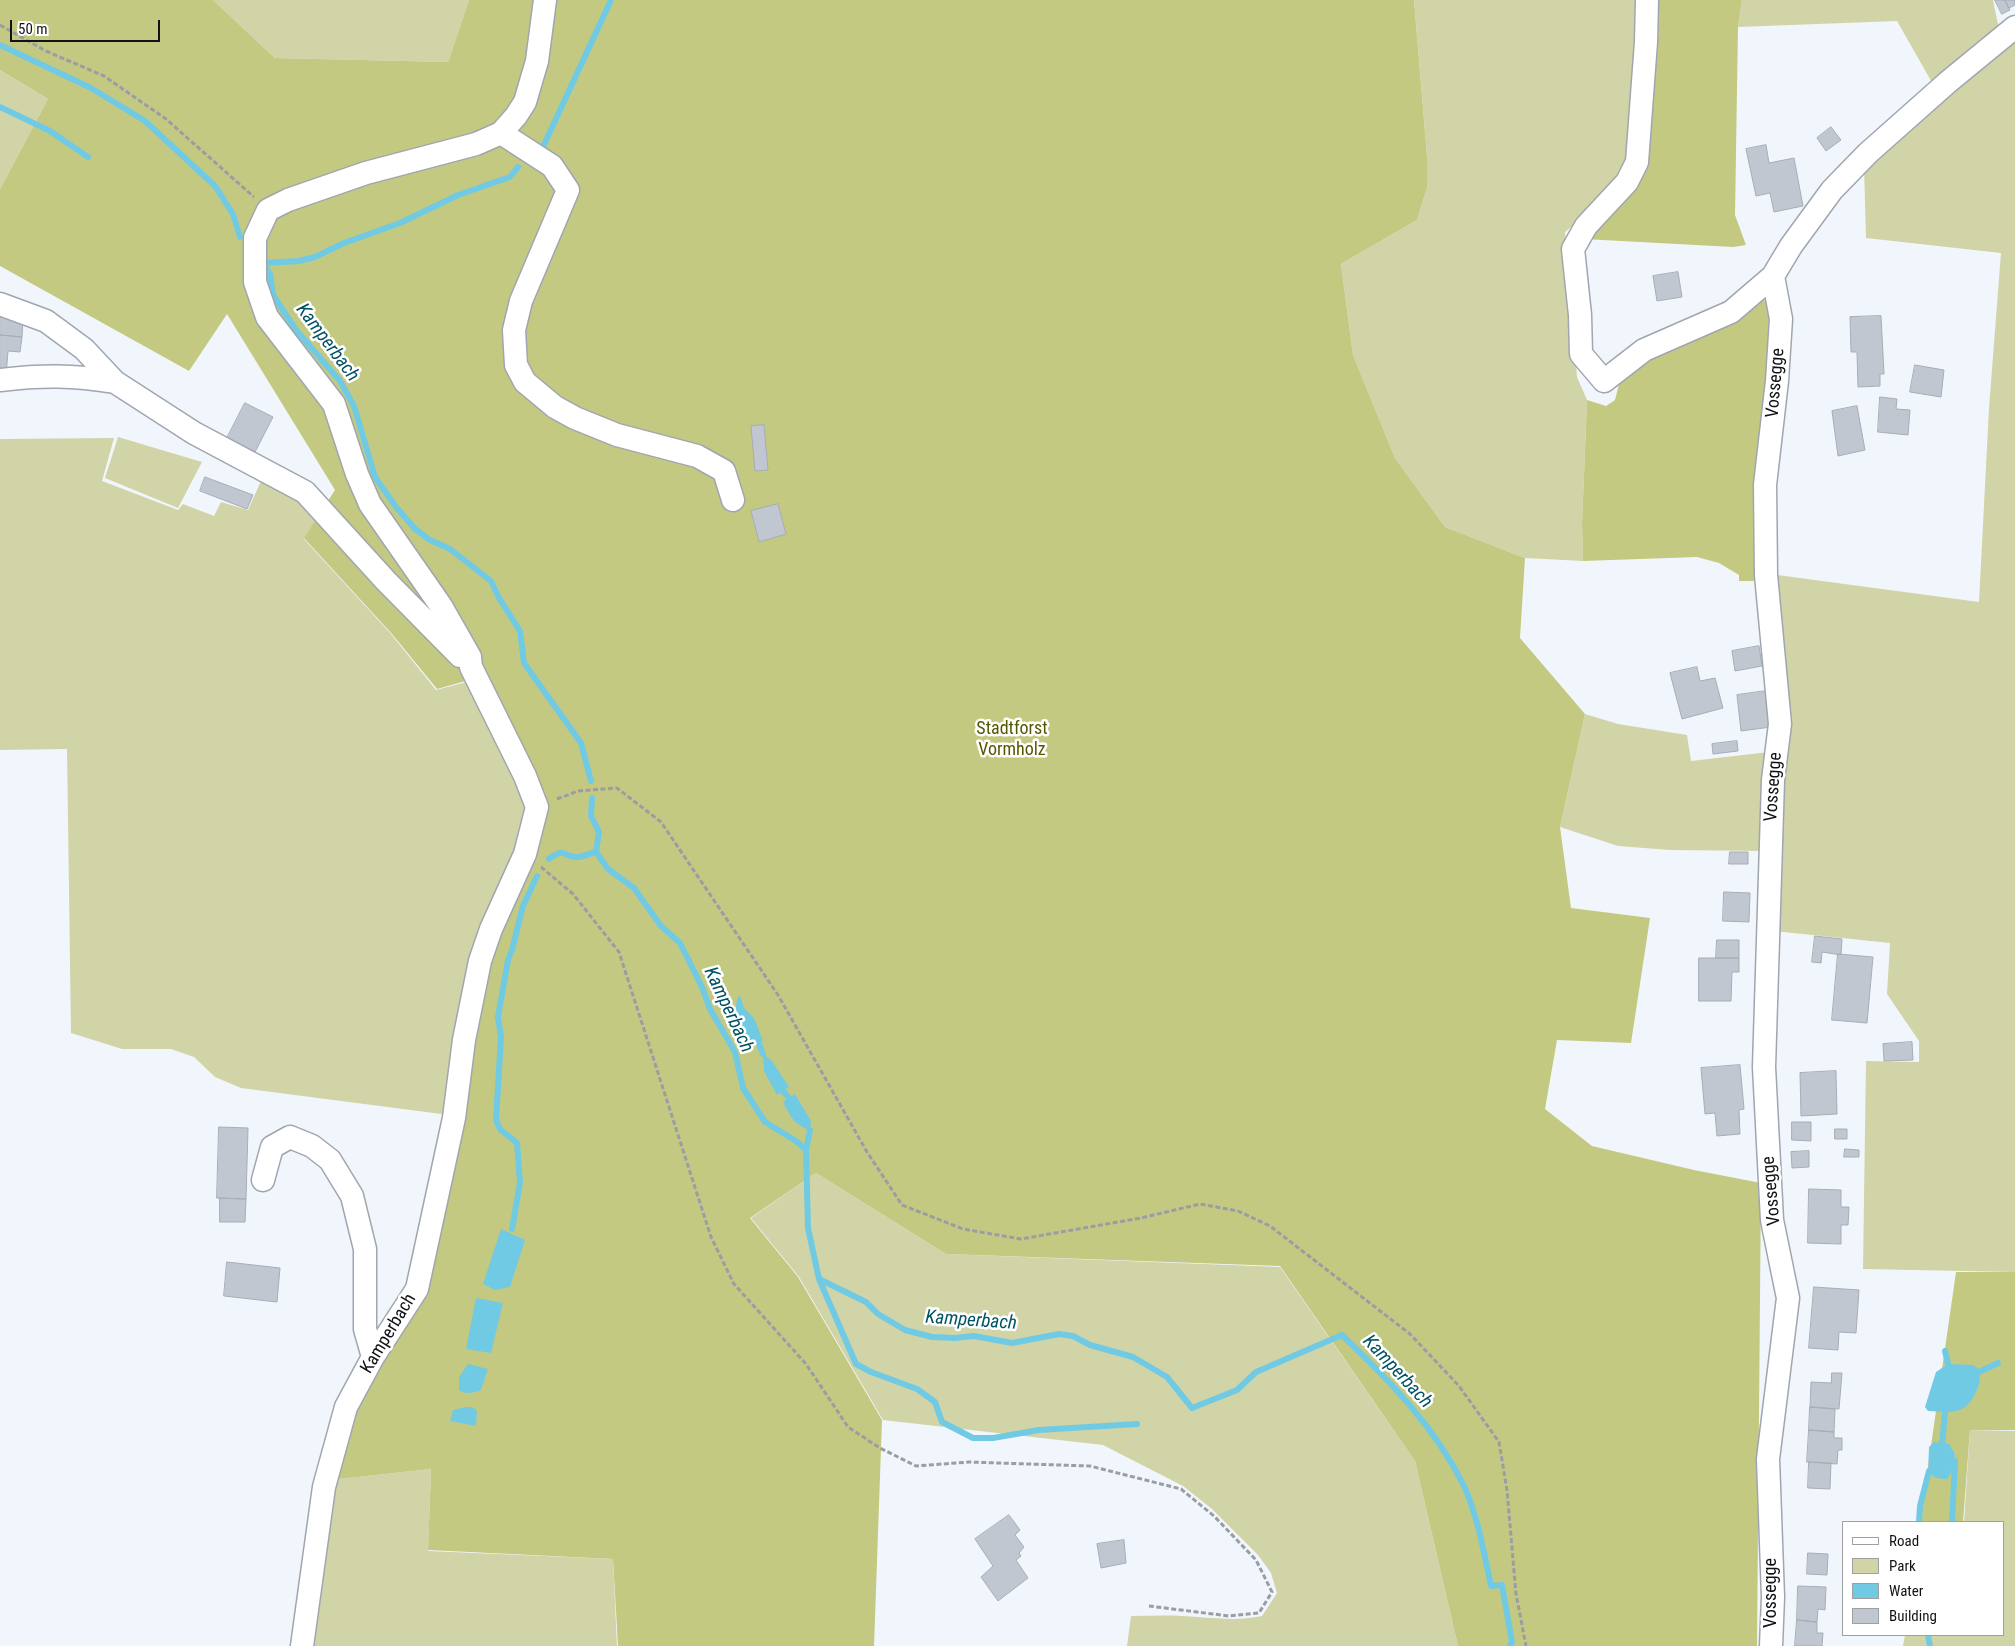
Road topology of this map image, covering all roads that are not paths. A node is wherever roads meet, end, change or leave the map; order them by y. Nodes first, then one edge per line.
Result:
1 (545, 0) edge
2 (1647, 0) edge
3 (2015, 27) edge
4 (501, 133) junction
5 (1772, 276) junction
6 (0, 304) edge
7 (0, 380) edge
8 (115, 382) junction
9 (733, 500) dead end
10 (471, 668) junction
11 (263, 1180) dead end
12 (374, 1357) junction
13 (302, 1646) edge
14 (1771, 1646) edge

1 - 4 street
2 - 5 street
3 - 5 street
4 - 9 street
4 - 10 street
5 - 14 street, Vossegge
6 - 8 street
7 - 8 street
8 - 10 street
10 - 12 street, Kamperbach
11 - 12 street
12 - 13 street, Kamperbach

